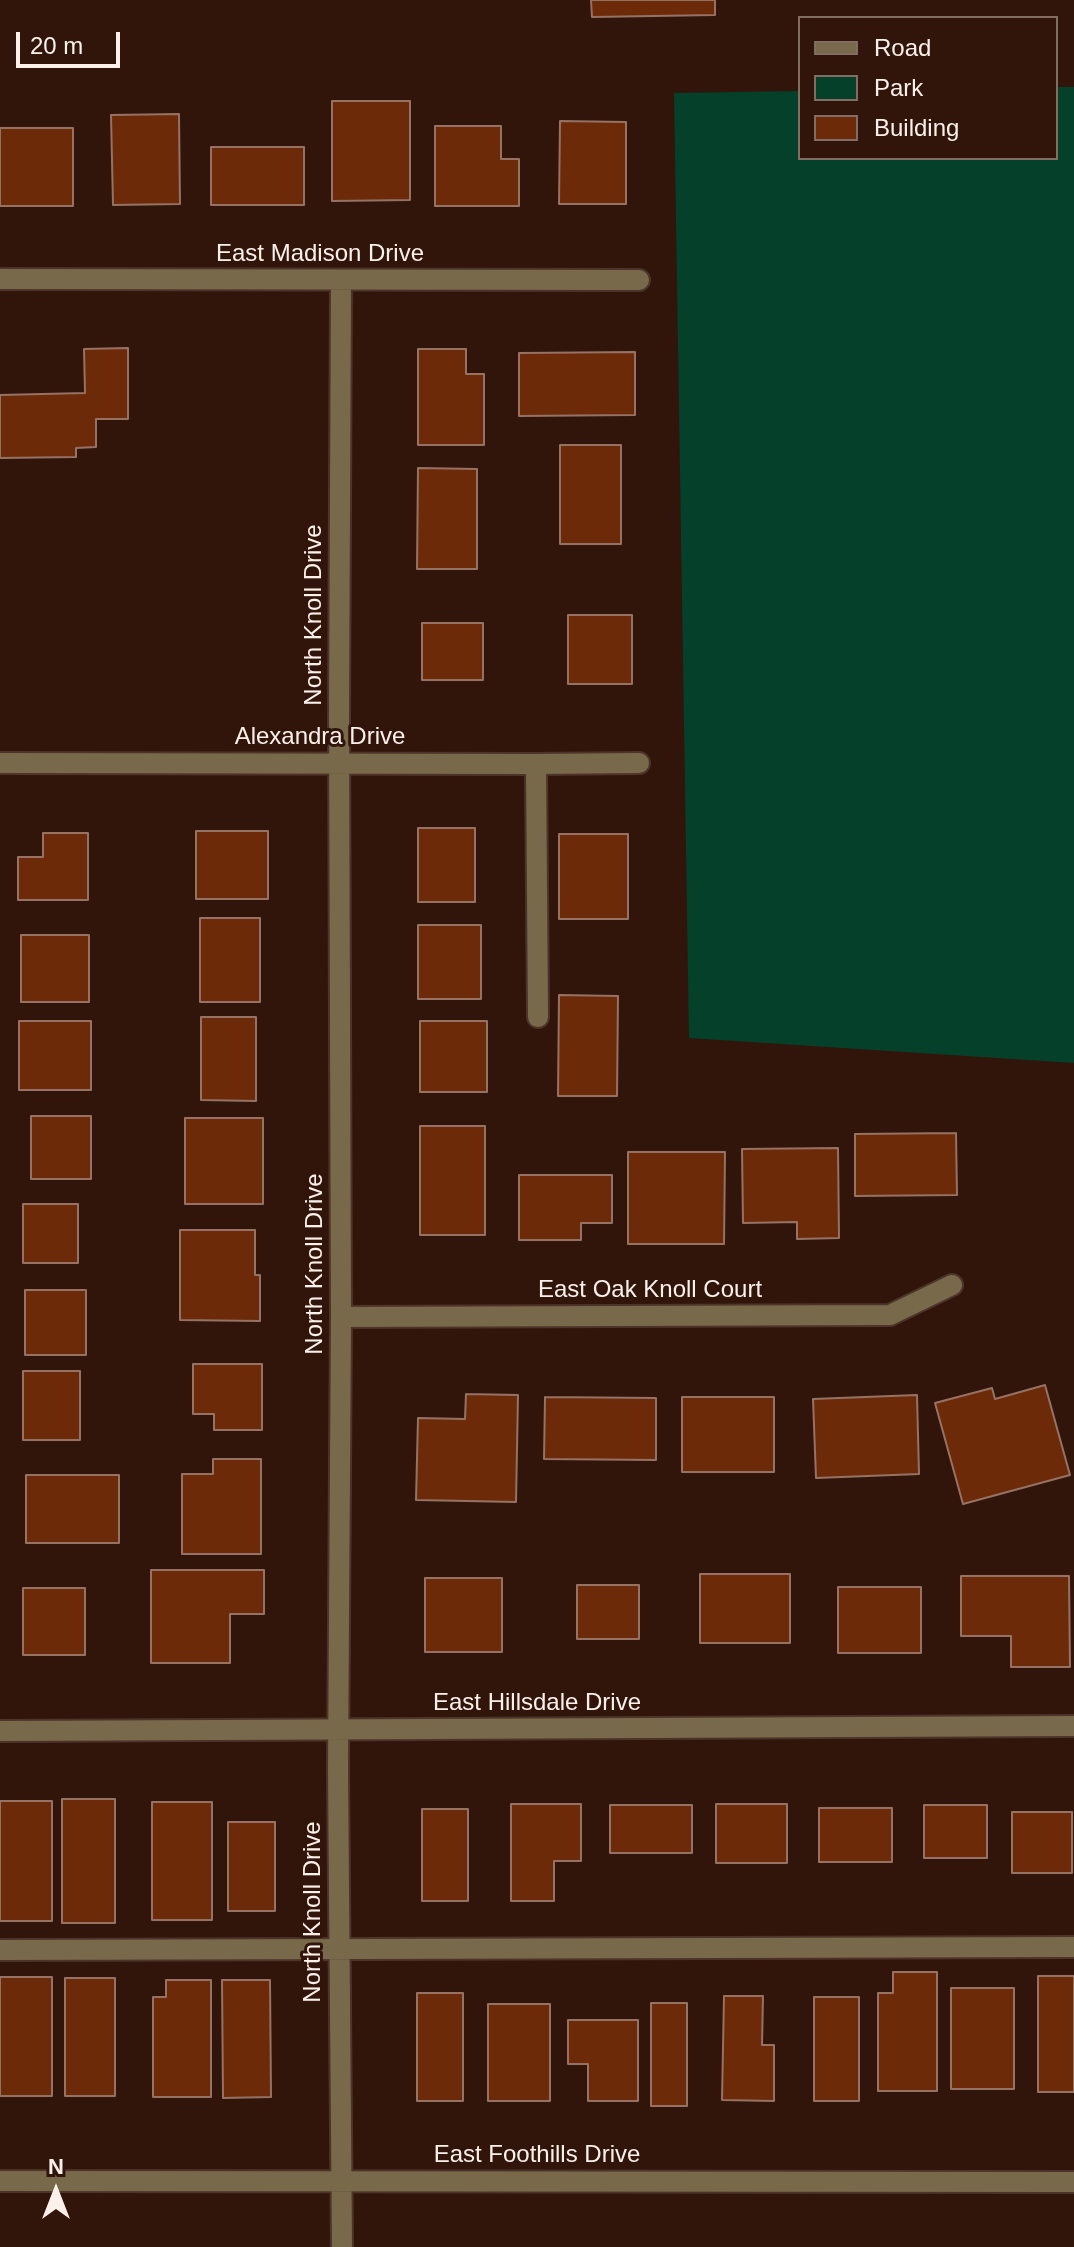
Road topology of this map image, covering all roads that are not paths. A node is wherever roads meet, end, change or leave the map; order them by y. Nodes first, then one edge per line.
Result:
1 (0, 279) edge
2 (341, 280) junction
3 (639, 280) dead end
4 (0, 763) edge
5 (339, 763) junction
6 (639, 763) dead end
7 (536, 764) junction
8 (538, 1017) dead end
9 (952, 1285) dead end
10 (341, 1317) junction
11 (1074, 1726) edge
12 (338, 1730) junction
13 (0, 1731) edge
14 (1074, 1947) edge
15 (340, 1949) junction
16 (0, 1950) edge
17 (341, 2180) junction
18 (0, 2181) edge
19 (1074, 2182) edge
20 (342, 2247) edge

1 - 2 street, East Madison Drive
2 - 3 street, East Madison Drive
2 - 5 street, North Knoll Drive
4 - 5 street, Alexandra Drive
5 - 7 street, Alexandra Drive
5 - 10 street, North Knoll Drive
6 - 7 street, Alexandra Drive
7 - 8 street
9 - 10 street, East Oak Knoll Court
10 - 12 street, North Knoll Drive
11 - 12 street, East Hillsdale Drive
12 - 13 street, East Hillsdale Drive
12 - 15 street, North Knoll Drive
14 - 15 street
15 - 16 street
15 - 17 street, North Knoll Drive
17 - 18 street, East Foothills Drive
17 - 19 street, East Foothills Drive
17 - 20 street, North Knoll Drive

